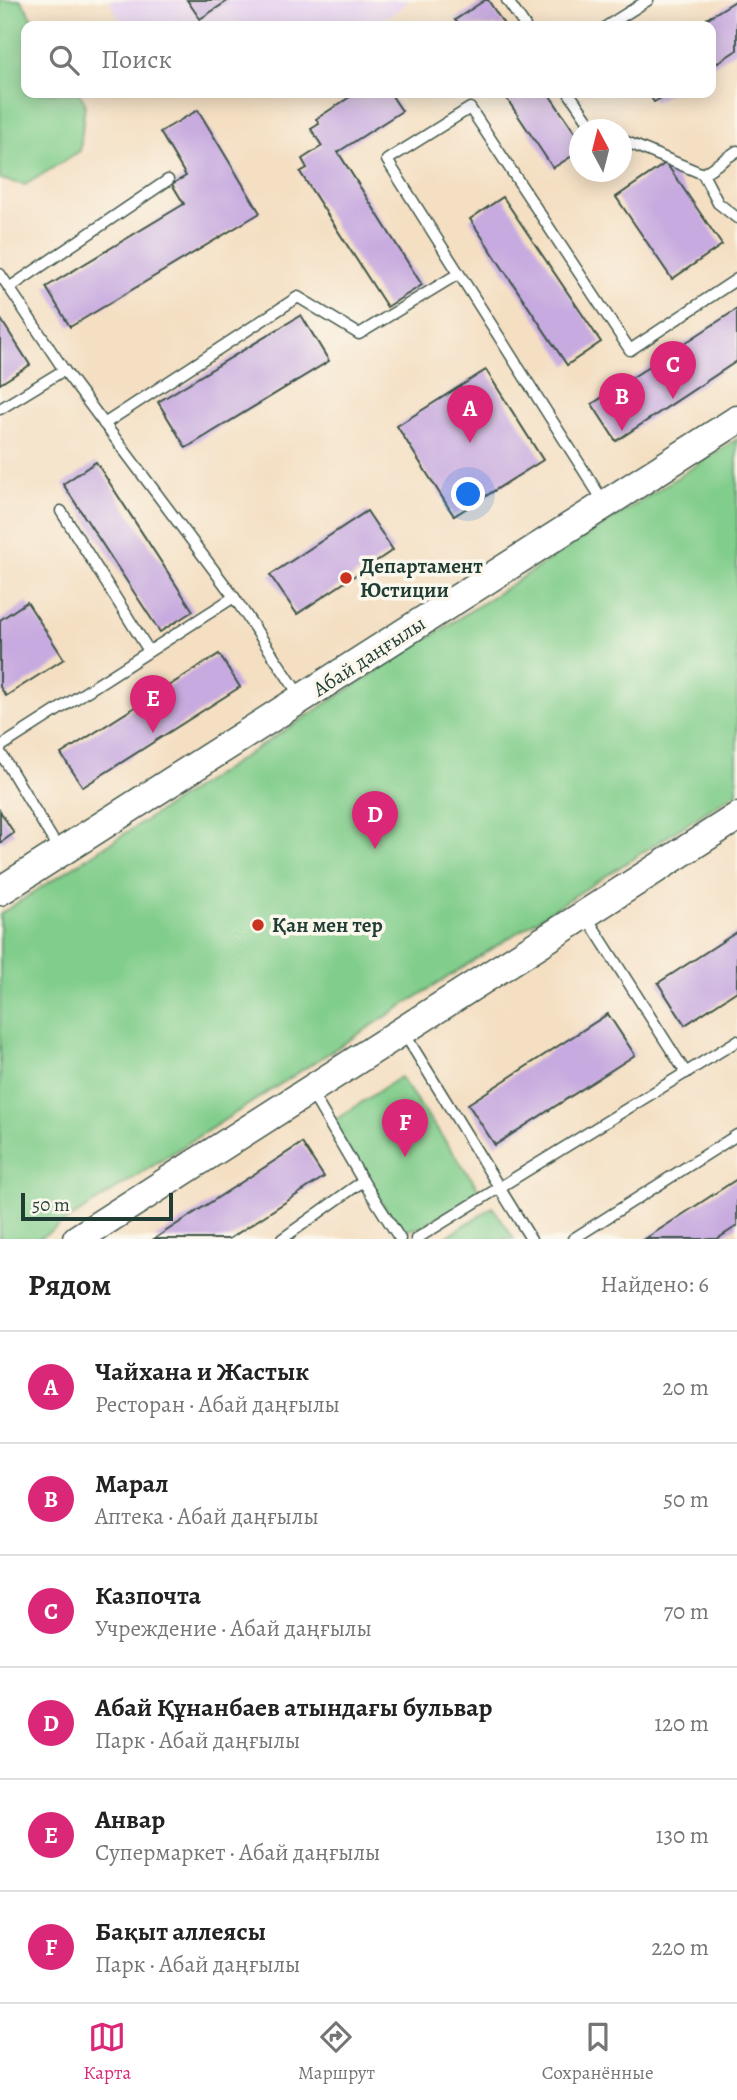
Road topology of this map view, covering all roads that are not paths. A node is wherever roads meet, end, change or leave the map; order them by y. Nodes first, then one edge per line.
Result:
1 (507, 0) edge
2 (649, 0) edge
3 (522, 21) edge
4 (615, 21) edge
5 (572, 98) edge
6 (587, 119) edge
7 (632, 145) edge
8 (737, 151) edge
9 (703, 174) junction
10 (168, 180) dead end
11 (737, 218) edge
12 (0, 274) edge
13 (458, 274) junction
14 (737, 279) edge
15 (9, 288) junction
16 (64, 370) junction
17 (0, 409) edge
18 (737, 420) edge
19 (104, 424) junction
20 (605, 504) junction
21 (61, 511) dead end
22 (234, 597) junction
23 (149, 651) junction
24 (302, 699) junction
25 (0, 747) edge
26 (0, 752) edge
27 (737, 817) edge
28 (61, 853) junction
29 (0, 891) edge
30 (585, 914) junction
31 (403, 1031) junction
32 (737, 1041) edge
33 (686, 1073) junction
34 (311, 1091) junction
35 (737, 1135) edge
36 (362, 1181) junction
37 (499, 1189) junction
38 (77, 1239) edge
39 (282, 1239) edge
40 (400, 1239) edge
41 (416, 1239) edge
42 (531, 1239) edge
43 (573, 1239) edge

1 - 3 lane
2 - 4 lane
5 - 6 lane
7 - 9 lane
8 - 9 lane
9 - 11 lane
10 - 15 lane
12 - 15 lane
13 - 14 lane
13 - 19 lane
13 - 20 lane
15 - 16 lane
16 - 17 lane
16 - 19 lane
18 - 20 main road, Абай даңғылы
19 - 22 lane
20 - 24 main road, Абай даңғылы
21 - 23 lane
22 - 23 lane
22 - 24 lane
23 - 25 lane
24 - 28 main road, Абай даңғылы
26 - 28 lane
27 - 30 main road
28 - 29 main road, Абай даңғылы
30 - 31 main road
30 - 33 lane
31 - 34 main road
31 - 37 lane
32 - 33 lane
33 - 37 lane
34 - 36 lane
34 - 38 main road
35 - 43 lane
36 - 39 lane
36 - 40 lane
37 - 41 lane
37 - 42 lane

